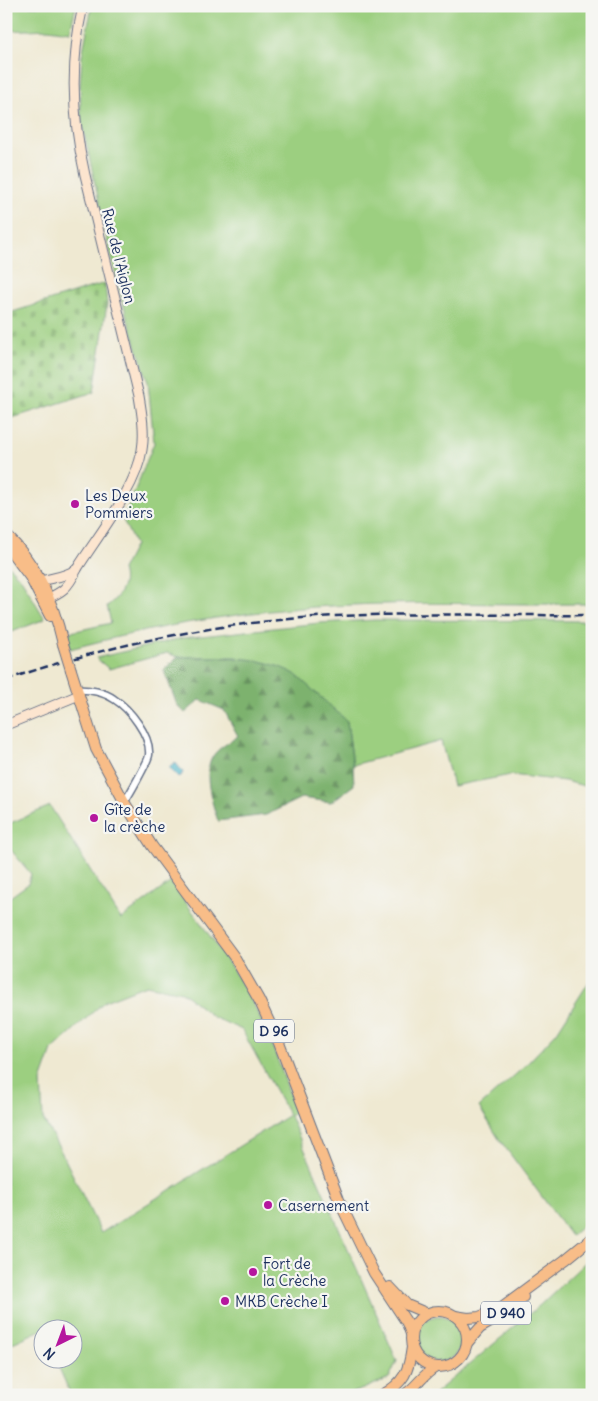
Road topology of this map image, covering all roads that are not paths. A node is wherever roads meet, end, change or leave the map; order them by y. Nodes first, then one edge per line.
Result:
1 (83, 6) edge
2 (6, 536) edge
3 (6, 545) edge
4 (77, 569) junction
5 (37, 583) junction
6 (46, 599) junction
7 (78, 693) junction
8 (6, 725) edge
9 (124, 802) junction
10 (352, 1228) junction
11 (592, 1238) edge
12 (542, 1277) junction
13 (426, 1313) junction
14 (455, 1316) junction
15 (411, 1334) junction
16 (467, 1343) junction
17 (412, 1347) junction
18 (436, 1367) junction
19 (382, 1395) edge
20 (404, 1395) edge

1 - 4 main road, Rue de l'Aiglon
2 - 5 main road, D 96
3 - 5 main road, D 96
4 - 5 main road
4 - 6 main road, Rue de l'Aiglon
5 - 6 main road, D 96
6 - 7 main road, D 96, bridge
7 - 8 main road
7 - 9 main road, D 96
7 - 9 street
9 - 10 main road, D 96
10 - 13 main road, D 96
10 - 15 main road, D 96
11 - 12 main road, D 940
12 - 14 main road, D 940
12 - 16 main road, D 940
13 - 14 main road
13 - 15 main road
14 - 16 main road
15 - 17 main road
16 - 18 main road
17 - 18 main road
17 - 19 main road
18 - 20 main road

